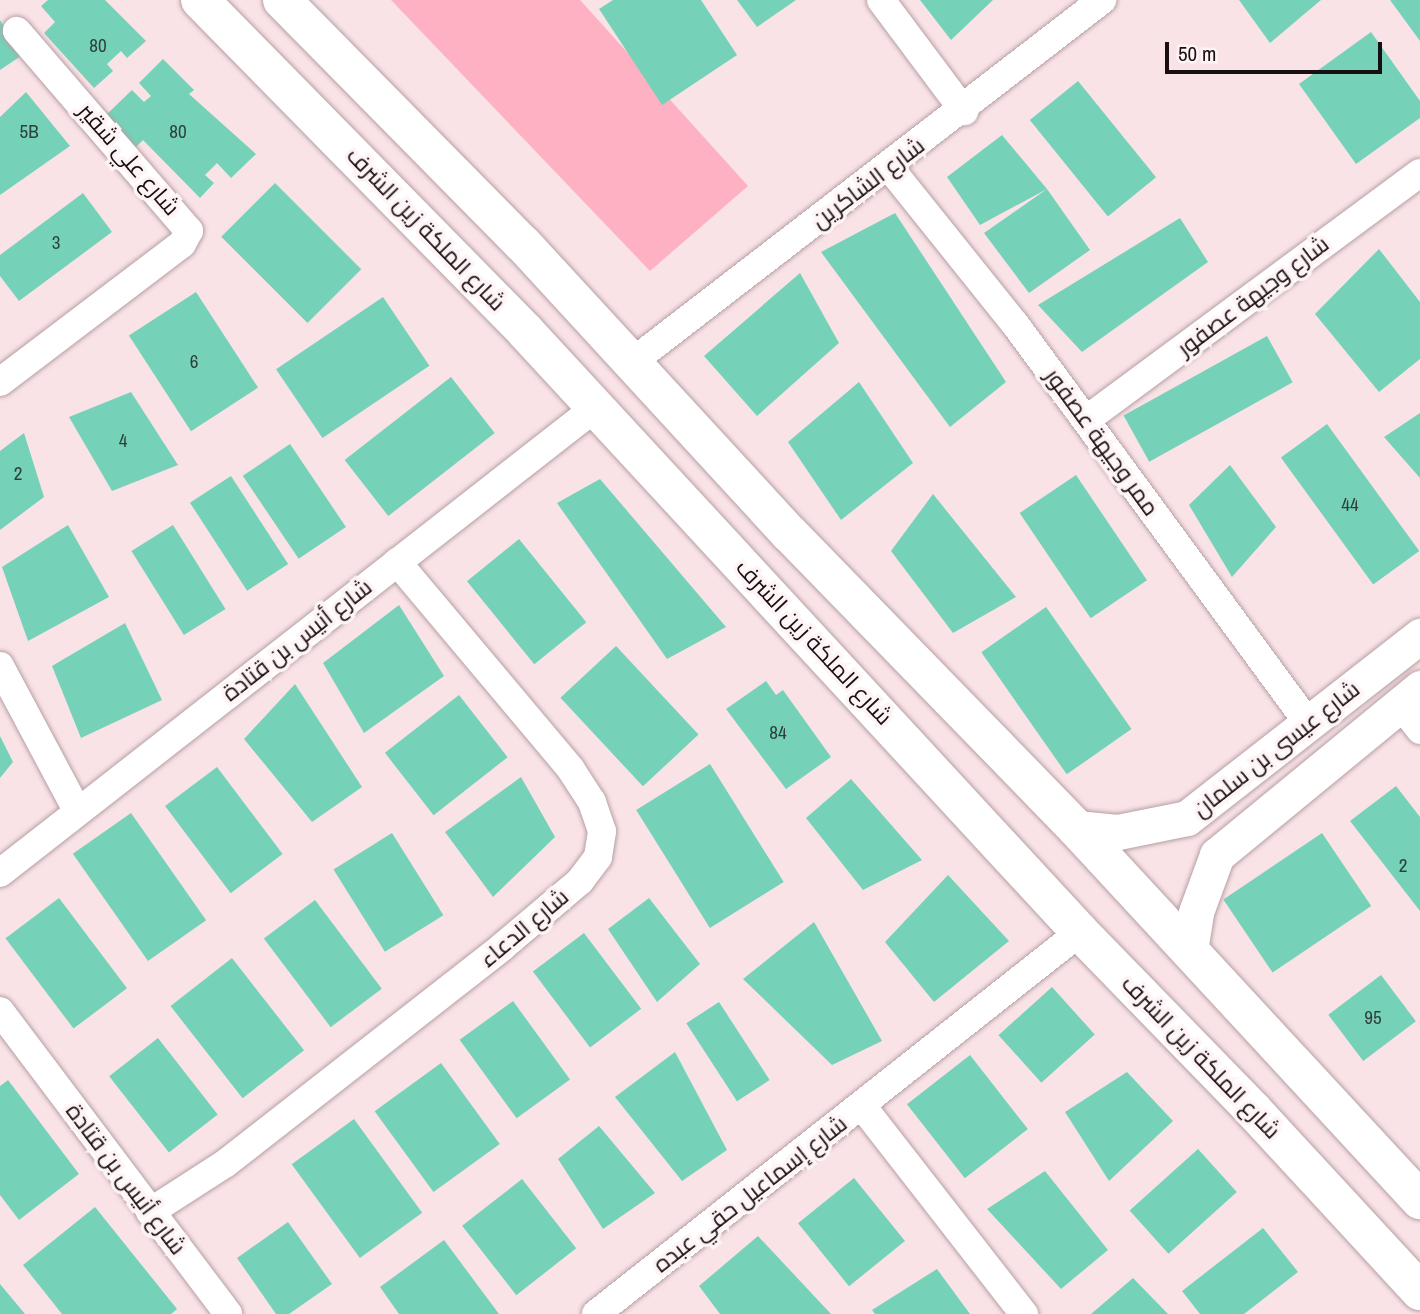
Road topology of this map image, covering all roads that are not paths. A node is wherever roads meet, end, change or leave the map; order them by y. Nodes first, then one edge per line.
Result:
1 (200, 0) edge
2 (282, 0) edge
3 (881, 0) edge
4 (1102, 0) edge
5 (18, 31) dead end
6 (964, 111) junction
7 (889, 167) junction
8 (1420, 173) edge
9 (631, 363) junction
10 (0, 382) edge
11 (595, 408) junction
12 (1086, 420) junction
13 (397, 562) junction
14 (1420, 636) edge
15 (0, 666) edge
16 (1413, 707) edge
17 (1308, 723) junction
18 (77, 810) junction
19 (1187, 818) junction
20 (1076, 828) junction
21 (1217, 855) junction
22 (0, 873) edge
23 (1080, 932) junction
24 (1190, 951) junction
25 (0, 1011) edge
26 (862, 1107) junction
27 (1420, 1200) edge
28 (150, 1212) junction
29 (1420, 1291) edge
30 (228, 1314) edge
31 (596, 1314) edge
32 (1024, 1314) edge

1 - 11 main road, شارع الملكة زين الشرف
2 - 9 main road
3 - 6 street
4 - 6 street, شارع الشاكرين
5 - 10 street, شارع علي شقير
6 - 7 street, شارع الشاكرين
7 - 9 street, شارع الشاكرين
7 - 12 street, ممر وجيهة عصفور
8 - 12 street, شارع وجيهة عصفور
9 - 20 main road
11 - 13 street, شارع أنيس بن قتادة
11 - 23 main road, شارع الملكة زين الشرف
12 - 17 street, ممر وجيهة عصفور
13 - 18 street, شارع أنيس بن قتادة
13 - 28 street, شارع الدعاء
14 - 17 street, شارع عيسى بن سلمان
15 - 18 street
16 - 21 street, شارع عيسى بن سلمان
17 - 19 street, شارع عيسى بن سلمان
18 - 22 street, شارع أنيس بن قتادة
19 - 20 street, شارع عيسى بن سلمان
19 - 21 street
20 - 24 main road
21 - 24 street
23 - 26 street
23 - 29 main road, شارع الملكة زين الشرف
24 - 27 main road
25 - 28 street, شارع أنيس بن قتادة
26 - 31 street, شارع إسماعيل حقي عبده
26 - 32 street, شارع إسماعيل حقي عبده
28 - 30 street, شارع أنيس بن قتادة

